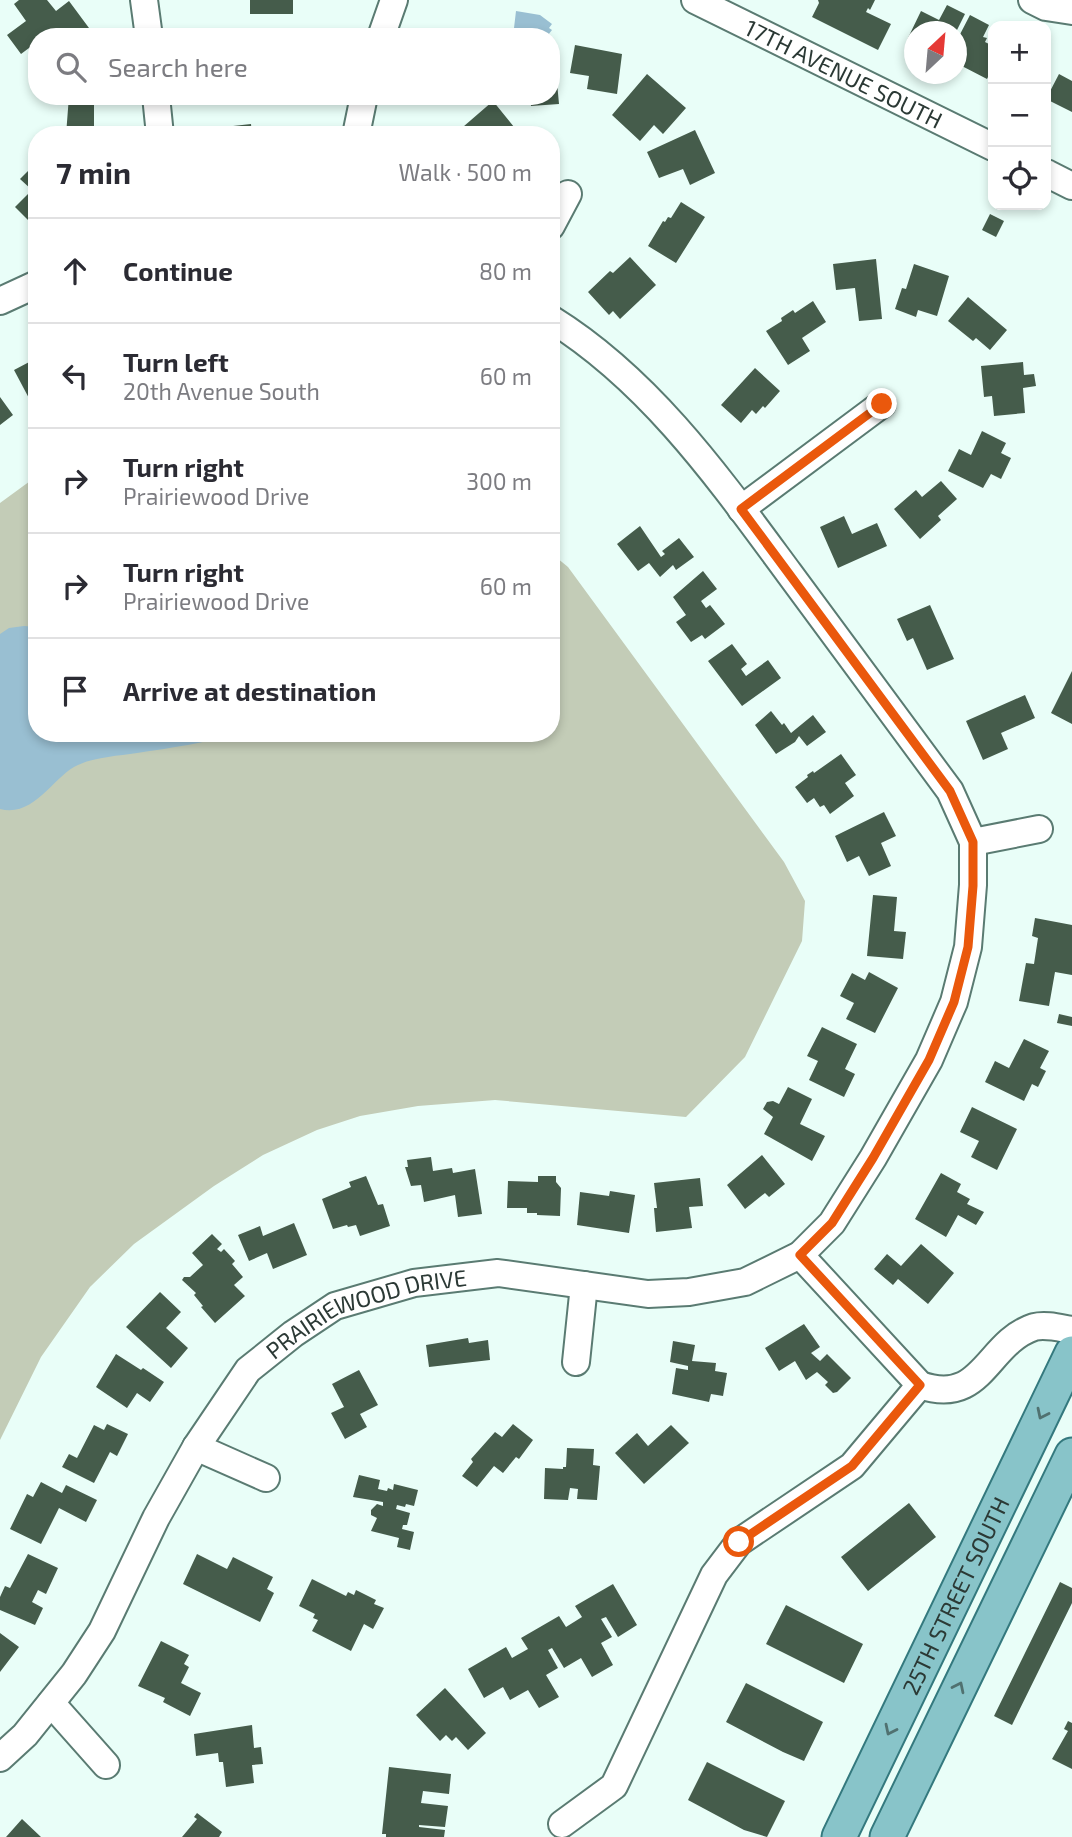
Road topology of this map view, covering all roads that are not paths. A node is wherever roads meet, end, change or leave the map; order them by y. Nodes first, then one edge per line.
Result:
1 (144, 0) edge
2 (394, 0) edge
3 (695, 0) edge
4 (1032, 0) edge
5 (1072, 11) edge
6 (148, 28) edge
7 (384, 28) edge
8 (157, 105) edge
9 (362, 105) edge
10 (159, 126) edge
11 (358, 126) edge
12 (988, 145) edge
13 (1051, 176) edge
14 (1072, 187) edge
15 (568, 194) dead end
16 (560, 209) edge
17 (28, 288) edge
18 (0, 301) edge
19 (560, 325) edge
20 (882, 404) dead end
21 (741, 509) junction
22 (1038, 830) dead end
23 (973, 842) junction
24 (800, 1255) junction
25 (584, 1285) junction
26 (1072, 1330) edge
27 (1072, 1353) edge
28 (576, 1362) dead end
29 (920, 1385) junction
30 (196, 1447) junction
31 (1072, 1455) edge
32 (266, 1478) dead end
33 (51, 1703) junction
34 (0, 1758) edge
35 (106, 1765) dead end
36 (562, 1824) dead end
37 (839, 1837) edge
38 (887, 1837) edge

1 - 6 street
2 - 7 street
3 - 12 street, 17TH AVENUE SOUTH
4 - 5 street
8 - 10 street
9 - 11 street
13 - 14 street
15 - 16 street
17 - 18 street
19 - 21 street, PRAIRIEWOOD DRIVE
20 - 21 street
21 - 23 street, PRAIRIEWOOD DRIVE
22 - 23 street
23 - 24 street, PRAIRIEWOOD DRIVE
24 - 25 street, PRAIRIEWOOD DRIVE
24 - 29 street
25 - 28 street
25 - 30 street, PRAIRIEWOOD DRIVE
26 - 29 street
27 -> 37 main road, 25TH STREET SOUTH
29 - 36 street
30 - 32 street
30 - 33 street, PRAIRIEWOOD DRIVE
38 -> 31 main road, 25TH STREET SOUTH
33 - 34 street, PRAIRIEWOOD DRIVE
33 - 35 street

